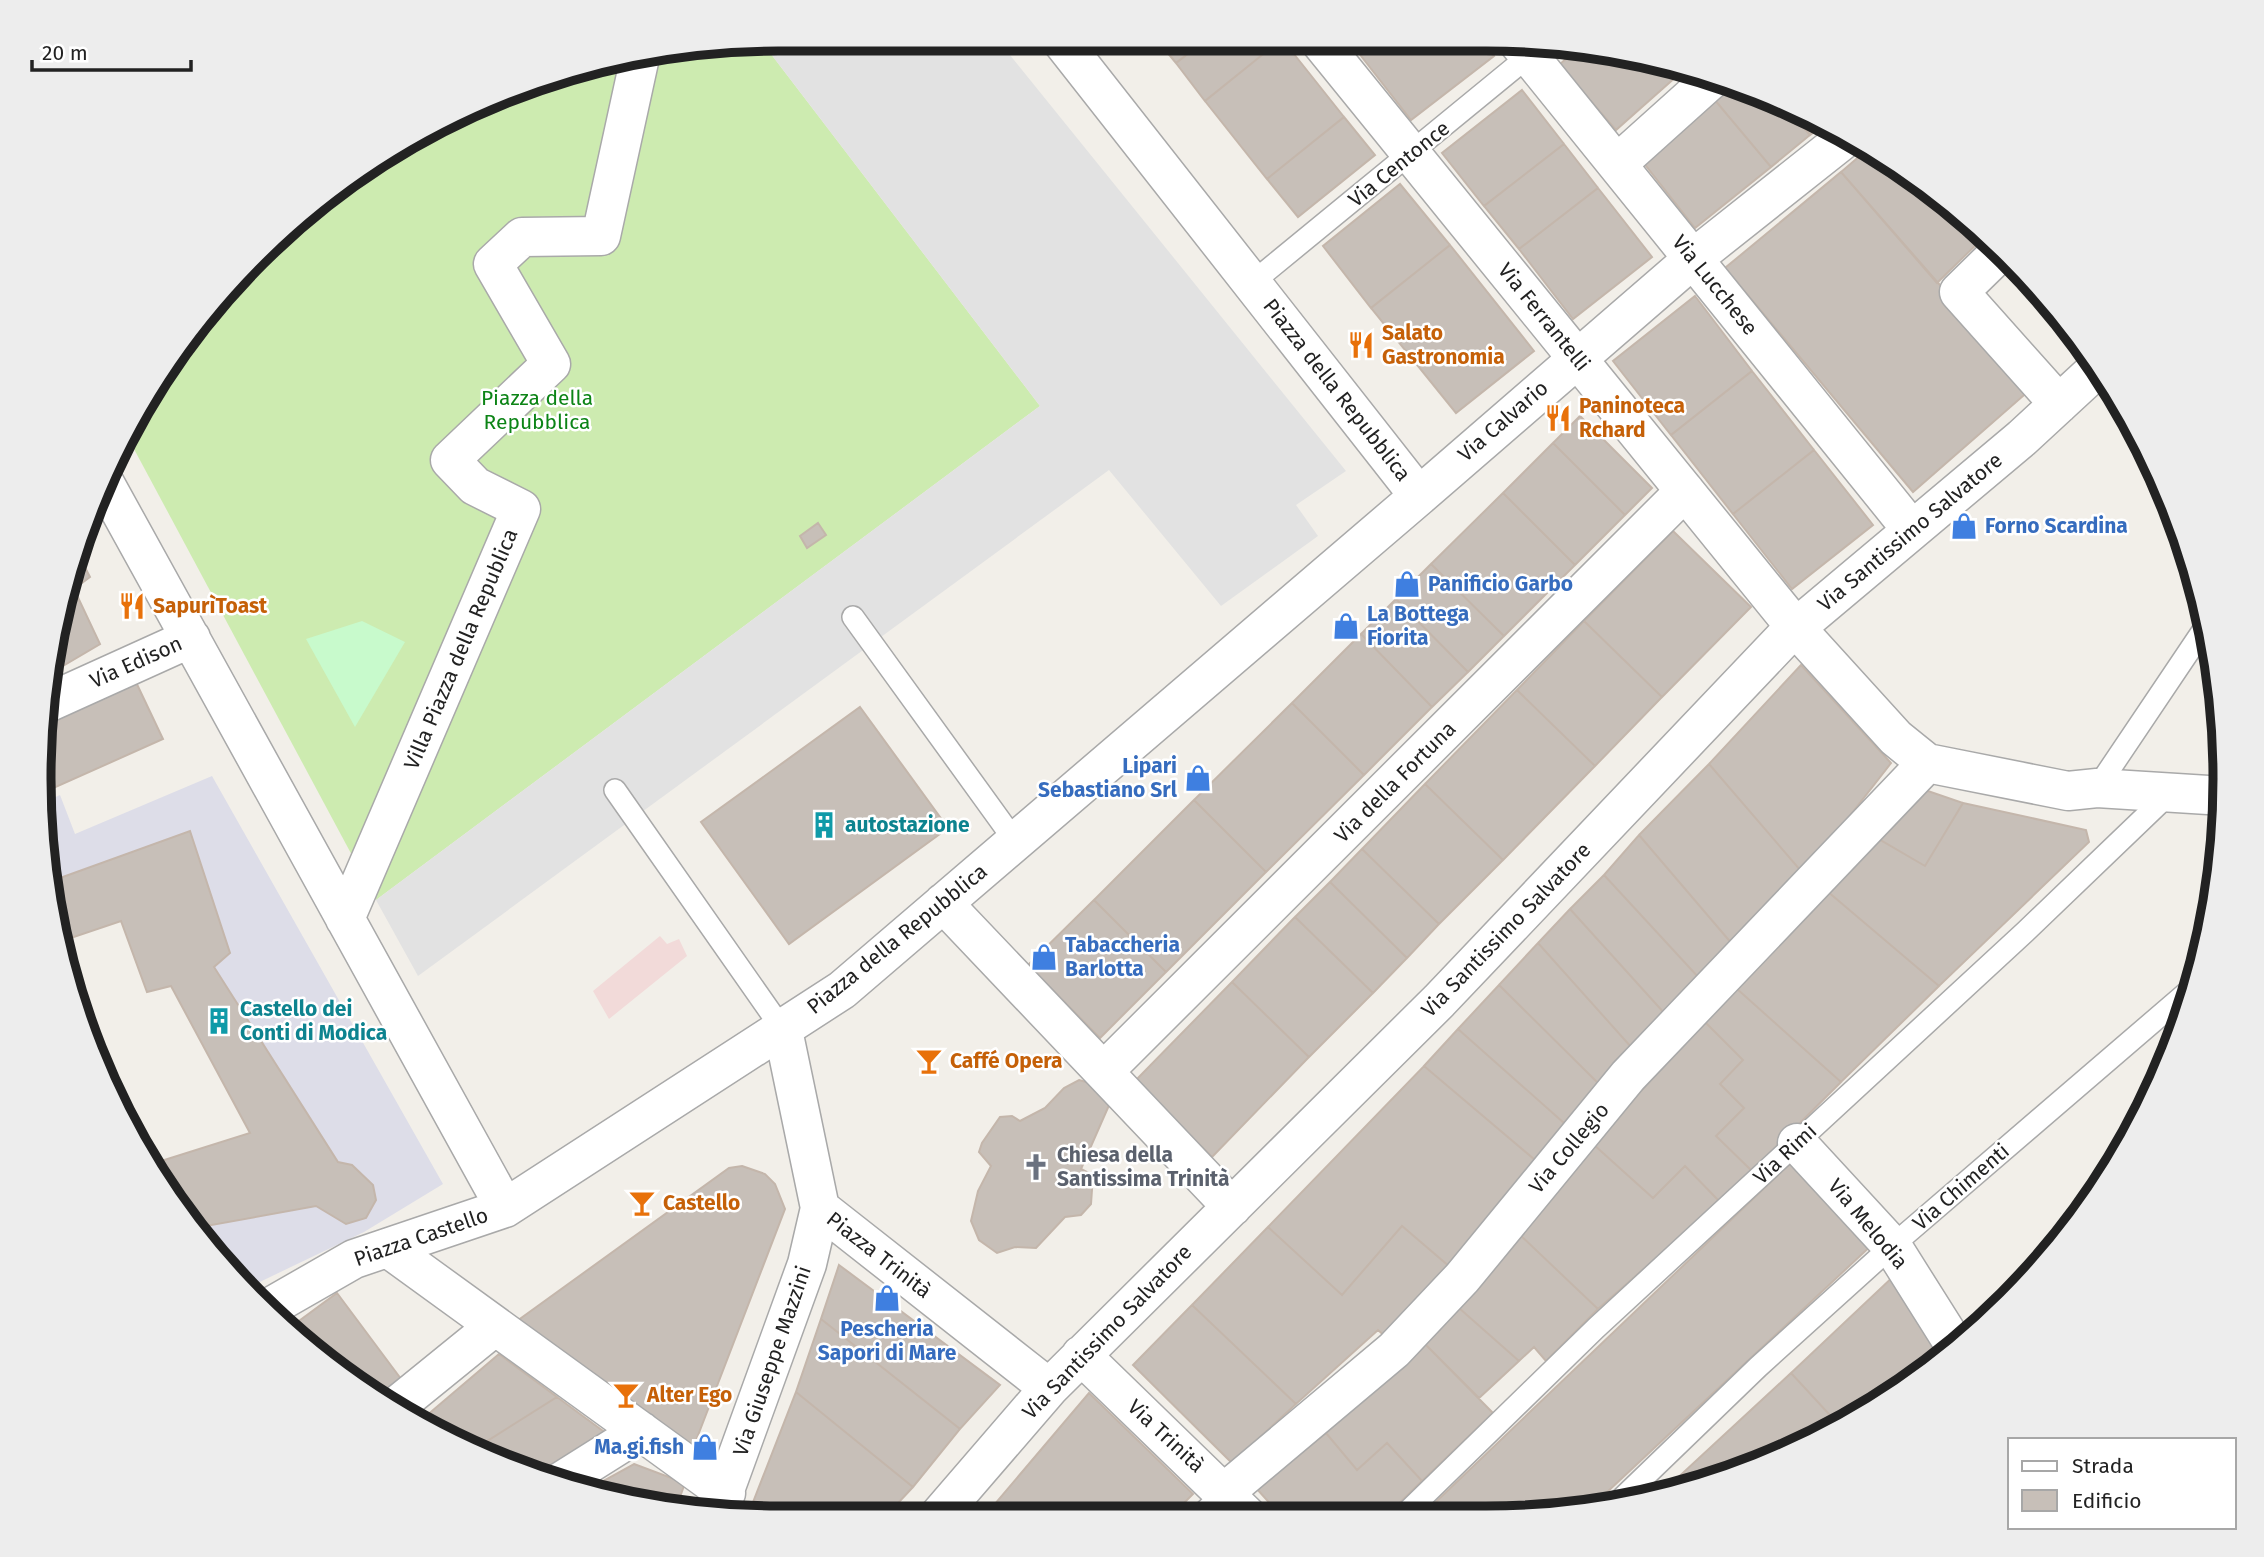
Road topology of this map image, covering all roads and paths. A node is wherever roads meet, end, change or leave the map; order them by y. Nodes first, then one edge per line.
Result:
1 (1070, 51) edge
2 (1329, 51) edge
3 (1525, 52) edge
4 (1534, 52) edge
5 (638, 65) edge
6 (1705, 85) edge
7 (1839, 143) edge
8 (1413, 155) junction
9 (1617, 164) junction
10 (1693, 258) junction
11 (1993, 258) edge
12 (1253, 282) junction
13 (1576, 357) junction
14 (2091, 374) edge
15 (2059, 404) junction
16 (1685, 491) junction
17 (110, 492) edge
18 (1419, 496) junction
19 (1912, 530) junction
20 (853, 617) dead end
21 (1796, 628) junction
22 (2199, 637) edge
23 (191, 638) junction
24 (55, 699) edge
25 (1927, 764) junction
26 (2097, 788) junction
27 (615, 790) dead end
28 (2171, 791) junction
29 (2213, 795) edge
30 (1015, 841) junction
31 (943, 903) junction
32 (345, 919) junction
33 (2179, 1000) edge
34 (783, 1030) junction
35 (1104, 1071) junction
36 (1797, 1143) junction
37 (1232, 1206) junction
38 (505, 1208) junction
39 (820, 1208) junction
40 (1892, 1247) junction
41 (388, 1248) junction
42 (276, 1304) edge
43 (495, 1325) junction
44 (1950, 1338) edge
45 (1081, 1355) junction
46 (1048, 1388) junction
47 (402, 1401) edge
48 (640, 1431) junction
49 (570, 1475) edge
50 (1629, 1492) edge
51 (721, 1503) edge
52 (1237, 1505) edge
53 (947, 1506) edge
54 (1413, 1506) edge

1 - 12 street, Piazza della Repubblica
2 - 8 street, Via Ferrantelli
3 - 8 lane, Via Centonce
4 - 9 street, Via Lucchese
5 - 32 street, Villa Piazza della Republica
6 - 9 street
7 - 10 street, Via Calvario
8 - 12 lane, Via Centonce
8 - 13 street, Via Ferrantelli
9 - 10 street, Via Lucchese
10 - 13 street, Via Calvario
10 - 19 street, Via Lucchese
11 - 15 street
12 - 18 street, Piazza della Repubblica
13 - 16 street, Via Ferrantelli
13 - 18 street, Via Calvario
14 - 15 street, Via Santissimo Salvatore
15 - 19 street, Via Santissimo Salvatore
16 - 21 street, Via Ferrantelli
16 - 35 street, Via della Fortuna
17 - 23 street
18 - 30 street, Piazza della Repubblica
19 - 21 street, Via Santissimo Salvatore
20 - 30 lane
21 - 25 street, Via Ferrantelli
21 - 37 street, Via Santissimo Salvatore
22 - 26 lane
23 - 24 street, Via Edison
23 - 32 street
25 - 26 street
25 - 52 street, Via Collegio
26 - 28 street
27 - 34 lane
28 - 29 street
28 - 36 lane, Via Rimi
30 - 31 street, Piazza della Repubblica
31 - 34 street, Piazza della Repubblica
31 - 35 street
32 - 38 street
33 - 40 lane, Via Chimenti
34 - 38 street, Piazza della Repubblica
34 - 39 street, Piazza Trinità
35 - 37 street
36 - 40 street, Via Melodia
36 - 54 lane, Via Rimi
37 - 45 street, Via Santissimo Salvatore
38 - 41 street, Piazza Castello
39 - 46 street, Piazza Trinità
39 - 51 street, Via Giuseppe Mazzini
40 - 44 street, Via Melodia
40 - 50 lane, Via Chimenti
41 - 42 street, Piazza Castello
41 - 43 street
43 - 47 street
43 - 48 street
45 - 46 street, Via Santissimo Salvatore
45 - 52 street, Via Trinità
46 - 53 street, Via Santissimo Salvatore
48 - 49 street
48 - 51 street

